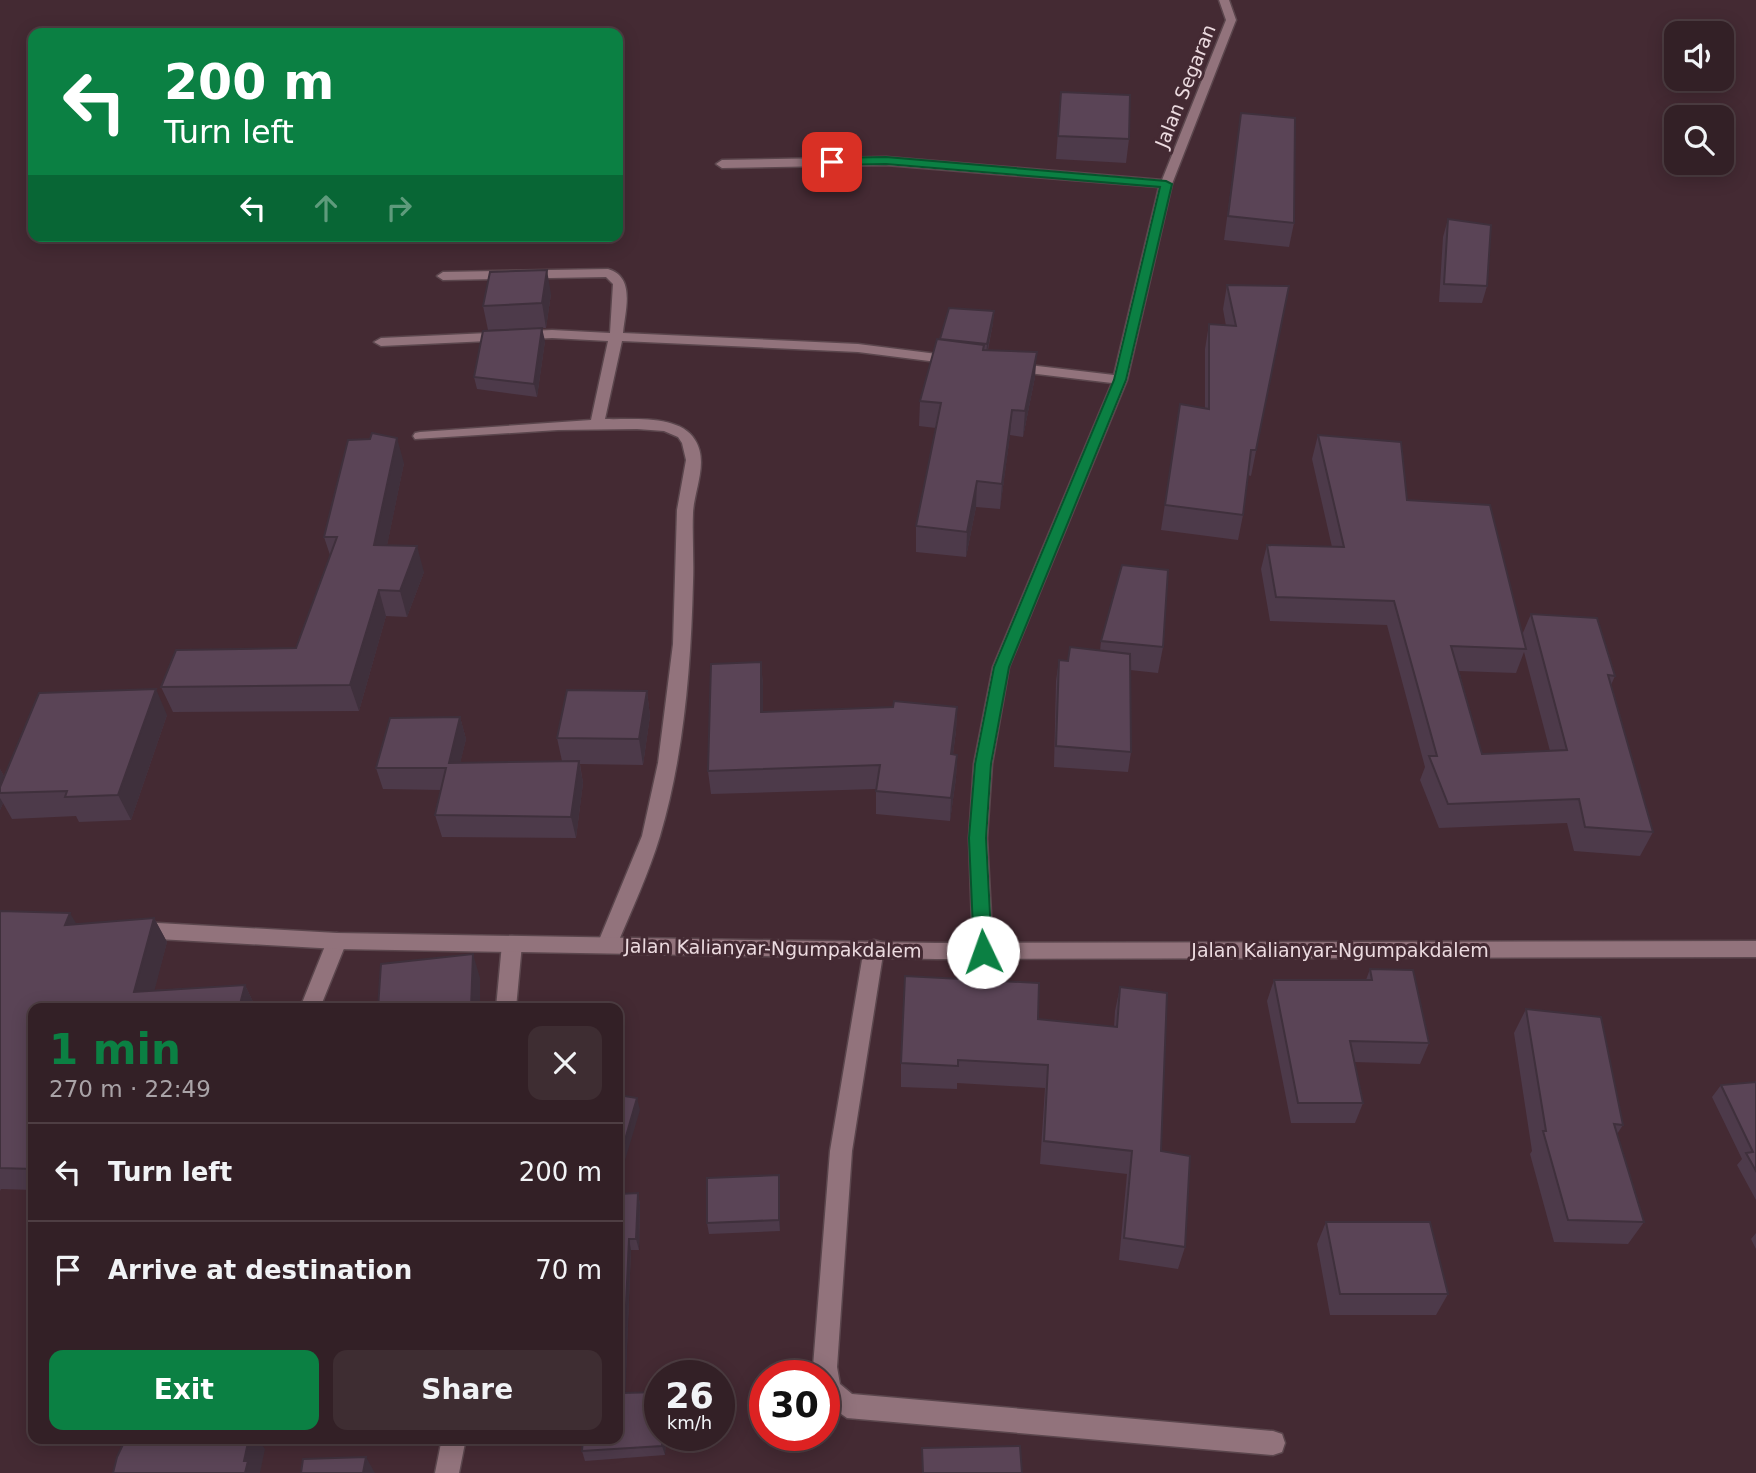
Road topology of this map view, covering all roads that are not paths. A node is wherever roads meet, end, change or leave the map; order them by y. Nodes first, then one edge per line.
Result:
1 (1224, 0) edge
2 (722, 164) dead end
3 (1166, 184) junction
4 (443, 276) dead end
5 (616, 337) junction
6 (380, 342) dead end
7 (969, 362) edge
8 (996, 365) edge
9 (1120, 380) junction
10 (597, 424) junction
11 (420, 436) dead end
12 (122, 929) edge
13 (337, 941) junction
14 (512, 943) junction
15 (607, 945) junction
16 (874, 948) junction
17 (1756, 949) edge
18 (983, 952) junction
19 (312, 1003) edge
20 (506, 1003) edge
21 (1273, 1443) dead end
22 (453, 1444) edge
23 (447, 1473) edge

1 - 3 street, Jalan Segaran
2 - 3 street
3 - 9 street, Jalan Segaran
4 - 5 street
5 - 6 street
5 - 7 street
5 - 10 street
8 - 9 street
9 - 18 street, Jalan Segaran
10 - 11 street
10 - 15 street
12 - 13 street, Jalan Kalianyar-Ngumpakdalem
13 - 14 street, Jalan Kalianyar-Ngumpakdalem
13 - 19 street
14 - 15 street, Jalan Kalianyar-Ngumpakdalem
14 - 20 street
15 - 16 street, Jalan Kalianyar-Ngumpakdalem
16 - 18 street, Jalan Kalianyar-Ngumpakdalem
16 - 21 street
17 - 18 street, Jalan Kalianyar-Ngumpakdalem
22 - 23 street

